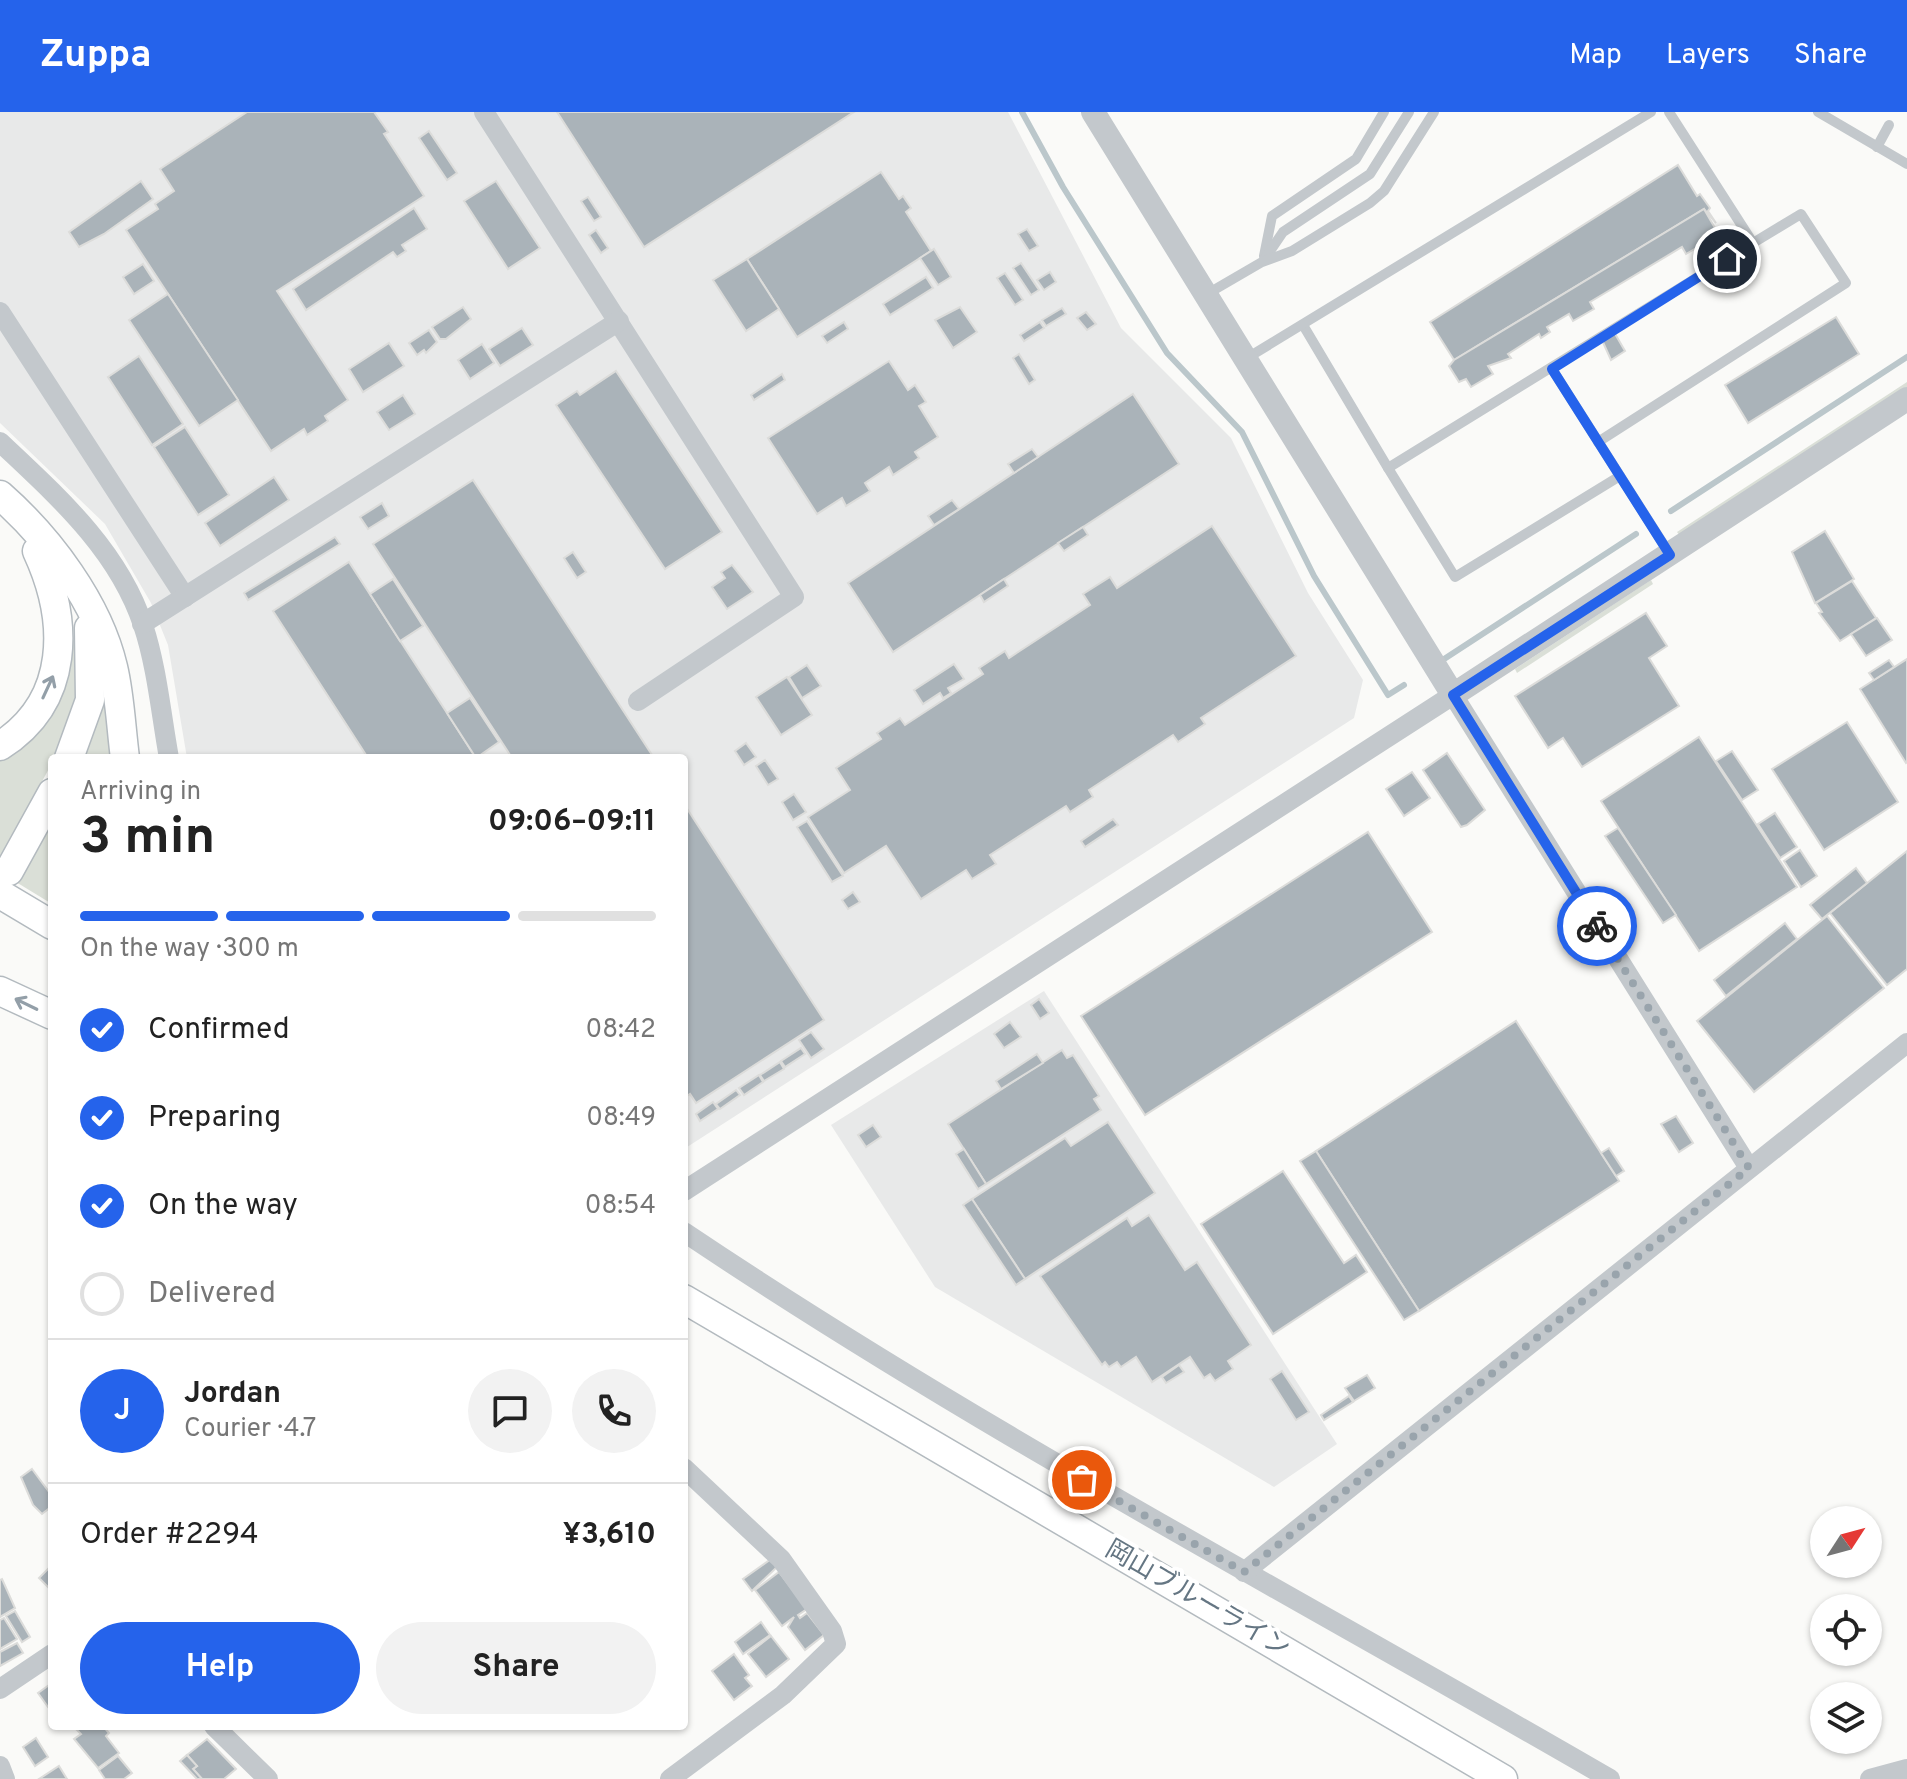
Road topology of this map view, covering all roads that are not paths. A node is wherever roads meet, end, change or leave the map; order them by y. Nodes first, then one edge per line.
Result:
1 (485, 112) edge
2 (1093, 112) edge
3 (1384, 112) edge
4 (1409, 112) edge
5 (1435, 112) edge
6 (1651, 112) edge
7 (1669, 112) edge
8 (1818, 112) edge
9 (1889, 125) dead end
10 (1877, 147) junction
11 (1907, 164) edge
12 (1753, 243) junction
13 (1262, 262) junction
14 (1207, 294) junction
15 (0, 312) edge
16 (619, 321) junction
17 (1303, 325) junction
18 (1247, 358) junction
19 (1552, 369) junction
20 (1907, 399) edge
21 (0, 442) edge
22 (1598, 442) junction
23 (1388, 468) junction
24 (1620, 476) junction
25 (9, 503) edge
26 (1670, 555) junction
27 (71, 579) junction
28 (185, 597) junction
29 (142, 624) junction
30 (1453, 695) junction
31 (638, 701) dead end
32 (0, 746) edge
33 (70, 754) edge
34 (124, 754) edge
35 (168, 754) edge
36 (48, 801) edge
37 (5, 882) edge
38 (48, 921) edge
39 (0, 991) edge
40 (48, 1013) edge
41 (1907, 1043) edge
42 (1749, 1168) junction
43 (688, 1188) edge
44 (688, 1235) edge
45 (688, 1301) edge
46 (688, 1472) edge
47 (1244, 1572) junction
48 (48, 1657) edge
49 (0, 1689) edge
50 (218, 1730) edge
51 (0, 1766) edge
52 (1907, 1769) edge
53 (5, 1779) edge
54 (268, 1779) edge
55 (670, 1779) edge
56 (1503, 1779) edge
57 (1610, 1779) edge
58 (1870, 1779) edge

1 - 16 street
2 - 14 street
3 - 13 lane
4 - 13 lane
5 - 13 lane
6 - 17 lane
7 - 12 lane
8 - 10 lane
9 - 10 lane
10 - 11 lane
12 - 19 lane
12 - 22 lane
13 - 14 lane
14 - 18 street
15 - 28 street
16 - 28 street
16 - 31 street
17 - 18 lane
17 - 23 lane
18 - 30 street
19 - 22 lane
19 - 23 lane
20 - 26 street
21 - 29 street
22 - 24 lane
23 - 24 lane
24 - 26 lane
25 - 27 main road
32 -> 25 main road
26 - 30 street
27 - 33 main road
27 - 34 main road
28 - 29 street
29 - 35 street
30 - 42 street
30 - 43 street
36 - 37 main road
37 - 38 main road
40 -> 39 main road
41 - 42 street
42 - 47 street
44 - 47 street
45 - 56 main road, 岡山ブルーライン
46 - 55 street
47 - 57 street
48 - 49 street
50 - 54 street
51 - 53 street
52 - 58 street

